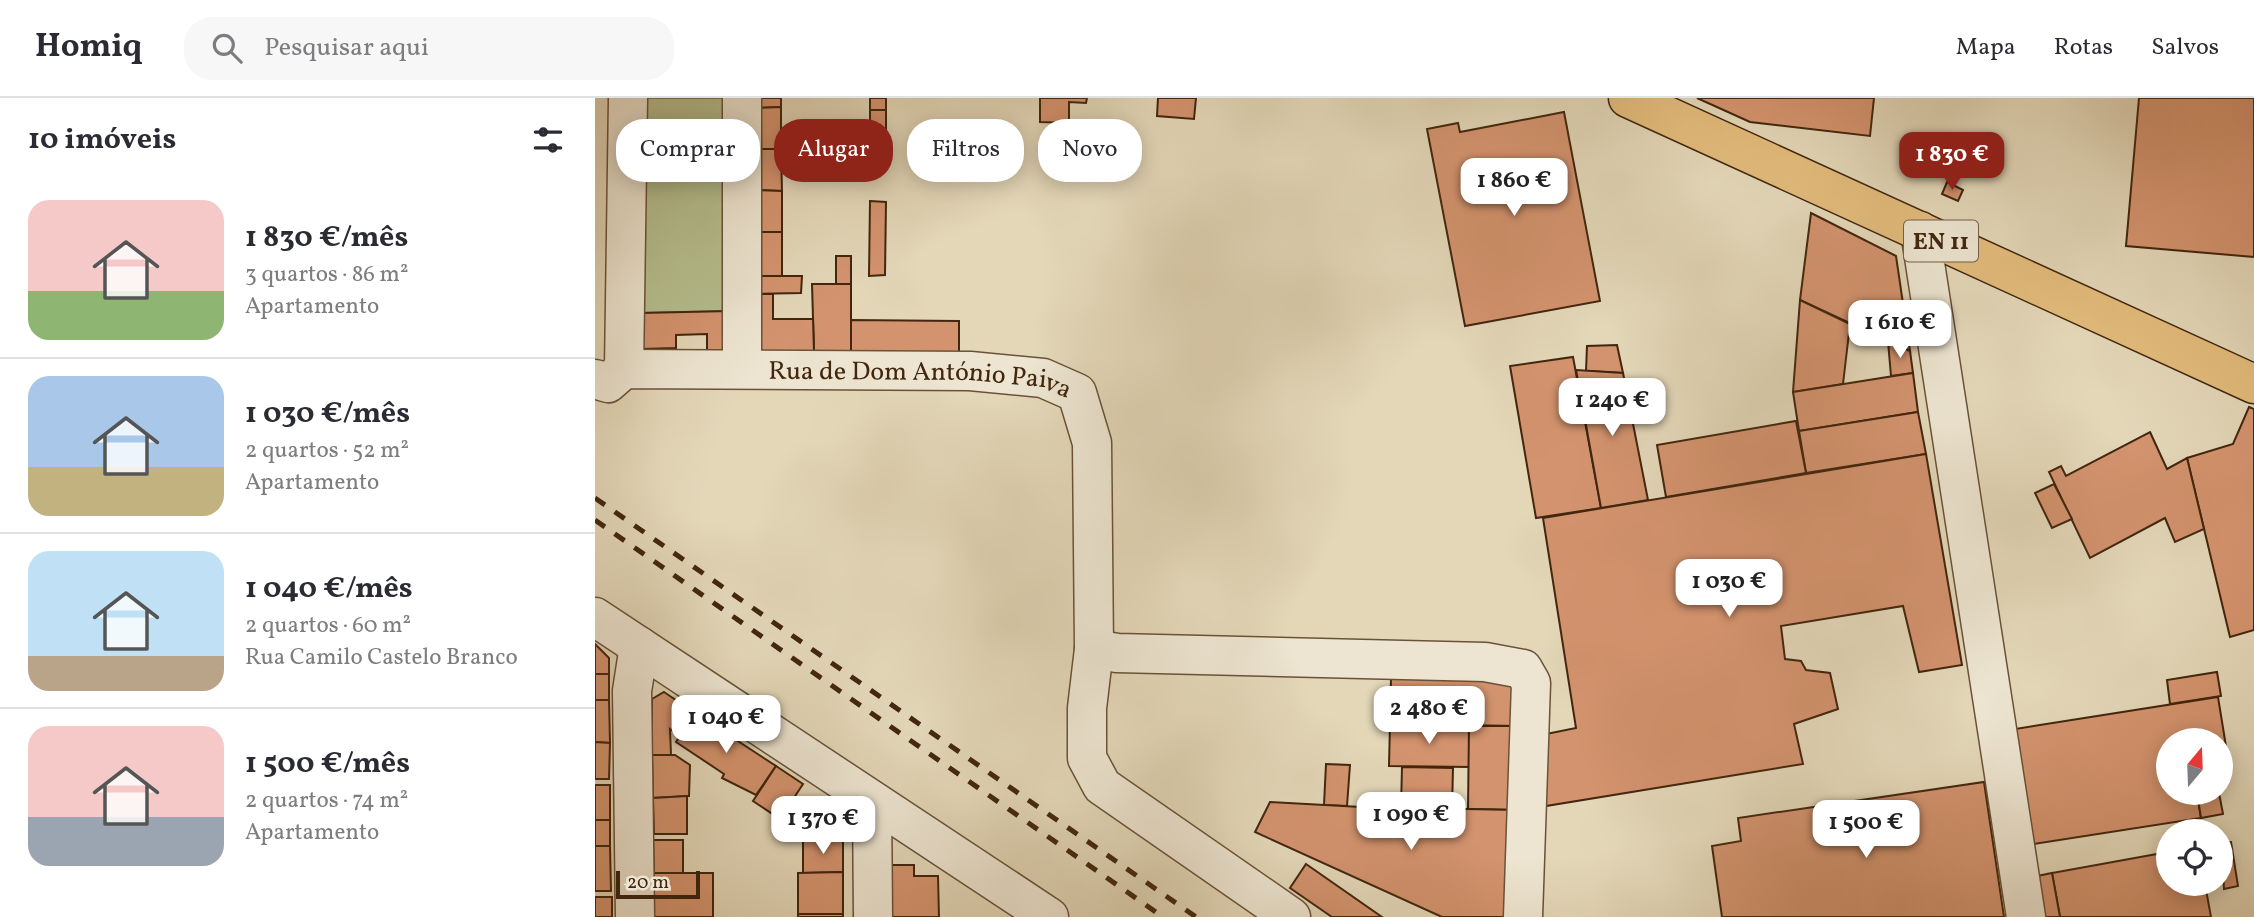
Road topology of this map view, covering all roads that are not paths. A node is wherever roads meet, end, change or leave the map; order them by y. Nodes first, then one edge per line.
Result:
1 (628, 98) edge
2 (741, 98) edge
3 (1627, 98) edge
4 (1920, 231) junction
5 (742, 368) junction
6 (610, 374) edge
7 (2254, 384) edge
8 (595, 617) edge
9 (639, 646) junction
10 (1094, 649) junction
11 (873, 802) junction
12 (635, 917) edge
13 (873, 917) edge
14 (1049, 917) edge
15 (1291, 917) edge
16 (1523, 917) edge
17 (2026, 917) edge

1 - 6 street
2 - 5 street
3 - 4 main road, EN 11
4 - 7 main road, EN 11
4 - 17 street
5 - 6 street, Rua de Dom António Paiva
5 - 10 street, Rua de Dom António Paiva
8 - 9 street
9 - 11 street
9 - 12 street
10 - 15 street, Rua de Dom António Paiva
10 - 16 street
11 - 13 street
11 - 14 street

